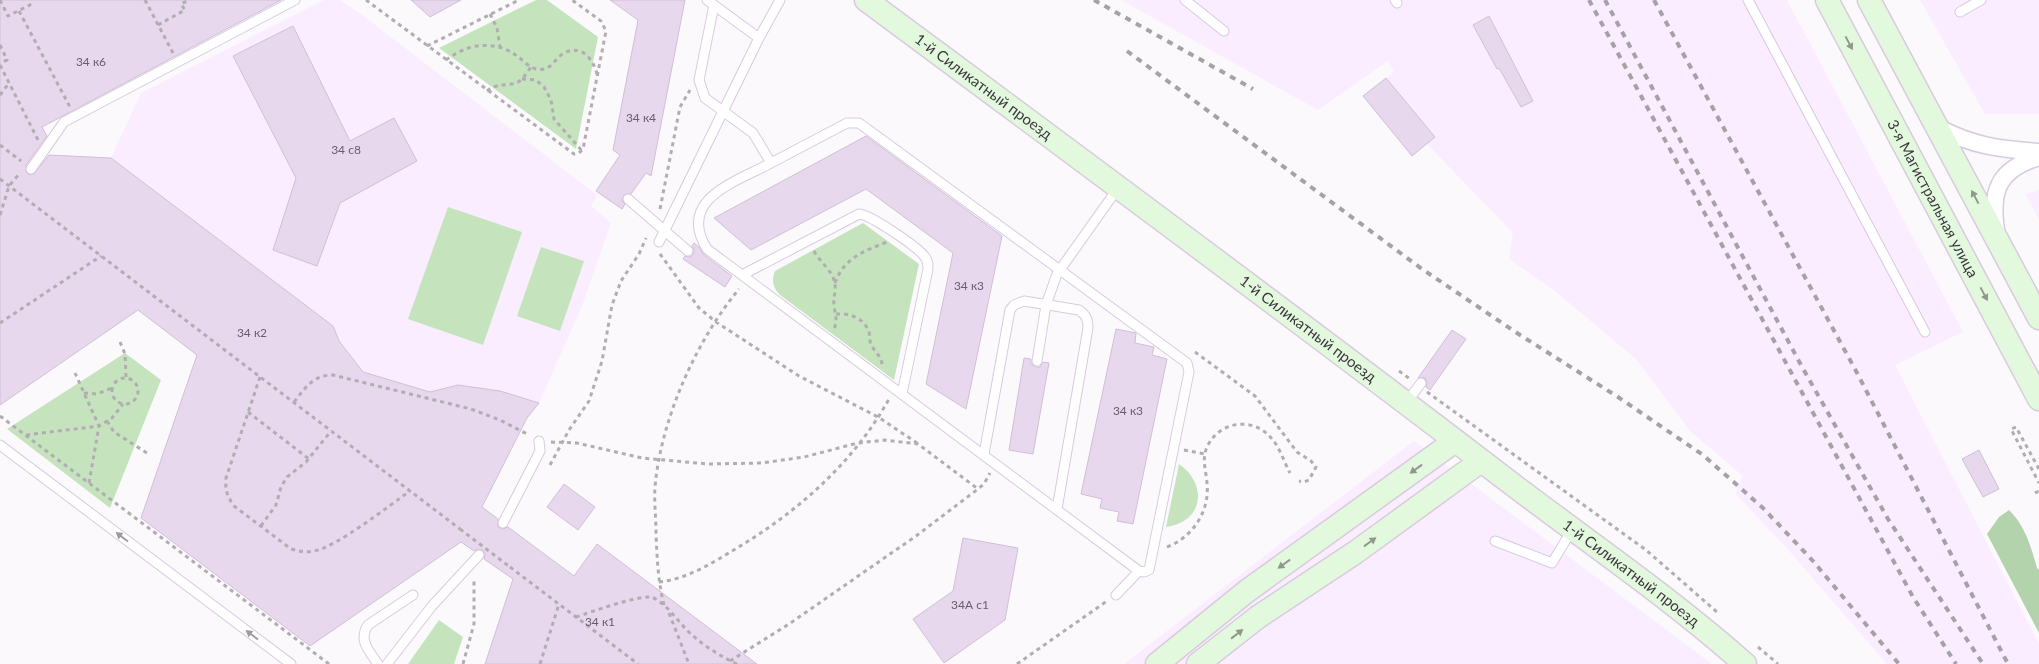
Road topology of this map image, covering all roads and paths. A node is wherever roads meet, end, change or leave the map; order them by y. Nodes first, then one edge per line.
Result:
1 (0, 0) edge
2 (28, 0) edge
3 (145, 0) edge
4 (189, 0) edge
5 (295, 0) edge
6 (366, 0) edge
7 (519, 0) edge
8 (572, 0) edge
9 (780, 0) edge
10 (866, 0) edge
11 (1185, 0) edge
12 (1748, 0) edge
13 (1826, 0) edge
14 (1869, 0) edge
15 (1981, 0) edge
16 (711, 2) edge
17 (19, 11) junction
18 (1960, 12) dead end
19 (490, 14) junction
20 (158, 25) junction
21 (1224, 31) dead end
22 (759, 38) junction
23 (0, 45) edge
24 (427, 46) junction
25 (500, 47) junction
26 (175, 56) dead end
27 (446, 60) junction
28 (0, 64) edge
29 (531, 67) junction
30 (598, 75) junction
31 (522, 79) junction
32 (700, 80) junction
33 (9, 83) junction
34 (487, 91) junction
35 (0, 95) edge
36 (72, 111) dead end
37 (723, 111) junction
38 (1937, 127) junction
39 (39, 144) dead end
40 (0, 145) edge
41 (582, 151) junction
42 (2039, 152) edge
43 (2039, 157) edge
44 (771, 163) junction
45 (29, 167) joint
46 (20, 172) dead end
47 (0, 179) edge
48 (9, 186) junction
49 (1118, 188) junction
50 (628, 199) dead end
51 (0, 215) edge
52 (661, 227) junction
53 (899, 237) junction
54 (808, 240) junction
55 (1997, 240) junction
56 (659, 242) dead end
57 (641, 249) junction
58 (648, 251) dead end
59 (688, 251) dead end
60 (654, 252) dead end
61 (101, 256) junction
62 (1059, 271) junction
63 (745, 277) junction
64 (835, 283) junction
65 (1046, 305) junction
66 (836, 314) junction
67 (2039, 318) edge
68 (716, 322) junction
69 (0, 323) edge
70 (1924, 332) dead end
71 (827, 338) junction
72 (120, 342) dead end
73 (1189, 348) dead end
74 (1037, 360) dead end
75 (75, 373) dead end
76 (126, 377) junction
77 (260, 377) junction
78 (881, 378) junction
79 (1421, 383) dead end
80 (112, 388) junction
81 (898, 391) junction
82 (84, 392) junction
83 (2039, 398) edge
84 (294, 402) junction
85 (1406, 403) junction
86 (123, 404) junction
87 (248, 412) junction
88 (0, 416) edge
89 (878, 417) junction
90 (107, 422) junction
91 (99, 426) junction
92 (331, 430) junction
93 (521, 430) dead end
94 (25, 435) junction
95 (1455, 441) junction
96 (562, 442) junction
97 (540, 443) joint
98 (858, 443) junction
99 (918, 444) junction
100 (0, 445) edge
101 (1174, 448) junction
102 (147, 453) dead end
103 (984, 454) junction
104 (1205, 454) junction
105 (309, 459) junction
106 (659, 459) junction
107 (992, 460) junction
108 (1481, 461) junction
109 (550, 465) dead end
110 (2039, 469) edge
111 (1290, 473) dead end
112 (1299, 481) dead end
113 (89, 483) junction
114 (2039, 483) edge
115 (978, 489) junction
116 (410, 491) junction
117 (1057, 508) junction
118 (503, 523) dead end
119 (261, 526) junction
120 (1572, 530) junction
121 (1494, 541) dead end
122 (1154, 548) junction
123 (476, 558) joint
124 (1139, 571) junction
125 (659, 582) junction
126 (413, 595) dead end
127 (1116, 595) joint
128 (559, 604) junction
129 (664, 605) junction
130 (668, 610) junction
131 (576, 617) junction
132 (730, 661) junction
133 (290, 664) edge
134 (329, 664) edge
135 (378, 664) edge
136 (387, 664) edge
137 (463, 664) edge
138 (540, 664) edge
139 (638, 664) edge
140 (689, 664) edge
141 (737, 664) edge
142 (1017, 664) edge
143 (1157, 664) edge
144 (1198, 664) edge
145 (1745, 664) edge

1 - 17 path
2 - 17 path
3 - 20 path
4 - 20 path
5 - 45 lane
6 - 24 path
7 - 19 path
8 - 30 path
9 - 22 lane
10 - 49 street, 1-й Силикатный проезд
11 - 21 lane
12 - 70 lane
13 -> 83 street, 3-я Магистральная улица
14 - 38 street
15 - 18 lane
16 - 22 lane
16 - 32 lane
17 - 36 path
19 - 24 path
19 - 25 path
20 - 26 path
22 - 37 lane
23 - 28 path
24 - 27 path
25 - 27 path
25 - 29 path
27 - 34 path
28 - 33 path
29 - 30 path
29 - 31 path
30 - 41 path
31 - 34 path
31 - 41 path
32 - 37 lane
32 - 52 path
33 - 35 path
33 - 39 path
34 - 41 path
37 - 44 lane
37 - 52 lane
38 - 42 street
55 -> 38 street
40 - 45 path
43 - 55 street
44 - 62 lane
44 - 63 lane
46 - 48 path
47 - 48 path
48 - 51 path
48 - 61 path
49 - 62 lane
49 - 85 street, 1-й Силикатный проезд
50 - 52 lane
52 - 56 lane
52 - 57 path
52 - 59 lane
53 - 54 lane
53 - 64 path
53 - 81 lane
54 - 63 lane
54 - 64 path
55 - 67 street
57 - 58 path
57 - 96 path
60 - 68 path
61 - 69 path
61 - 77 path
62 - 65 lane
62 - 101 lane
63 - 68 path
63 - 71 lane
64 - 66 path
65 - 74 lane
65 - 103 lane
65 - 117 lane
66 - 71 path
66 - 78 path
68 - 89 path
68 - 106 path
71 - 78 lane
72 - 76 path
73 - 112 path
75 - 82 path
76 - 80 path
76 - 86 path
77 - 84 path
77 - 87 path
78 - 81 lane
79 - 85 lane
80 - 82 path
80 - 86 path
81 - 89 path
81 - 103 lane
82 - 91 path
84 - 92 path
84 - 93 path
85 - 95 street, 1-й Силикатный проезд
86 - 90 path
87 - 105 path
87 - 119 path
88 - 94 path
89 - 98 path
89 - 99 path
90 - 91 path
90 - 102 path
91 - 94 path
91 - 113 path
92 - 105 path
92 - 116 path
94 - 113 path
95 - 108 street, 1-й Силикатный проезд
95 -> 143 street
96 - 97 path
96 - 106 path
96 - 109 path
97 - 118 lane
98 - 99 path
98 - 106 path
98 - 125 path
99 - 115 path
133 -> 100 lane
101 - 104 path
101 - 122 lane
103 - 107 lane
104 - 111 path
104 - 122 path
105 - 119 path
106 - 125 path
107 - 115 path
107 - 117 lane
108 - 120 street, 1-й Силикатный проезд
144 -> 108 street
110 - 114 path
113 - 134 path
115 - 132 path
116 - 119 path
116 - 128 path, bridge
117 - 124 lane
120 - 121 lane
120 - 145 street, 1-й Силикатный проезд
122 - 124 lane
123 - 136 lane
123 - 137 path
124 - 127 lane
125 - 129 path
126 - 135 lane
127 - 142 path
128 - 131 path
128 - 138 path
129 - 130 path
129 - 131 path
130 - 132 path
130 - 140 path
131 - 139 path
132 - 141 path

